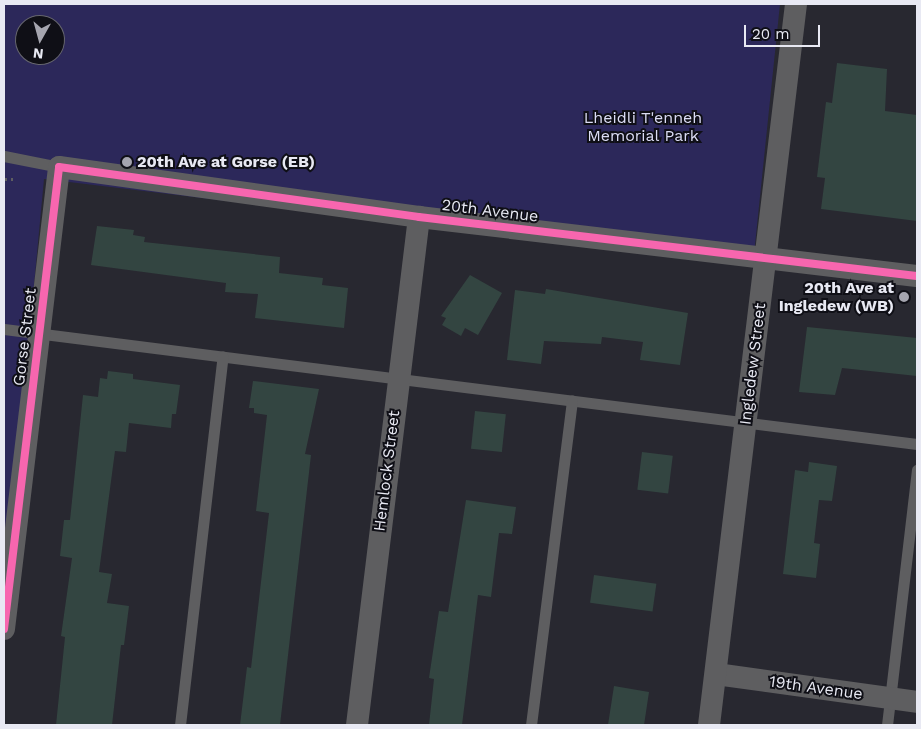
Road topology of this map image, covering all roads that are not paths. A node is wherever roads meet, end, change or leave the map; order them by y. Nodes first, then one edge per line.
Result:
1 (796, 4) edge
2 (4, 156) edge
3 (59, 168) junction
4 (419, 217) junction
5 (765, 258) junction
6 (917, 276) edge
7 (4, 329) edge
8 (40, 332) junction
9 (223, 356) junction
10 (398, 378) junction
11 (572, 401) junction
12 (746, 420) junction
13 (917, 444) edge
14 (917, 470) edge
15 (4, 629) edge
16 (716, 674) junction
17 (890, 699) junction
18 (917, 702) edge
19 (180, 725) edge
20 (357, 725) edge
21 (530, 725) edge
22 (709, 725) edge
23 (887, 725) edge

1 - 5 street, Ingledew Street
2 - 3 lane
3 - 4 street, 20th Avenue
3 - 8 street, Gorse Street
4 - 5 street, 20th Avenue
4 - 10 street, Hemlock Street
5 - 6 street, 20th Avenue
5 - 12 street, Ingledew Street
7 - 8 lane
8 - 9 lane
8 - 15 street, Gorse Street
9 - 10 lane
9 - 19 lane
10 - 11 lane
10 - 20 street, Hemlock Street
11 - 12 lane
11 - 21 lane
12 - 13 lane
12 - 16 street, Ingledew Street
14 - 17 lane
16 - 17 street, 19th Avenue
16 - 22 street, Ingledew Street
17 - 18 street, 19th Avenue
17 - 23 lane

